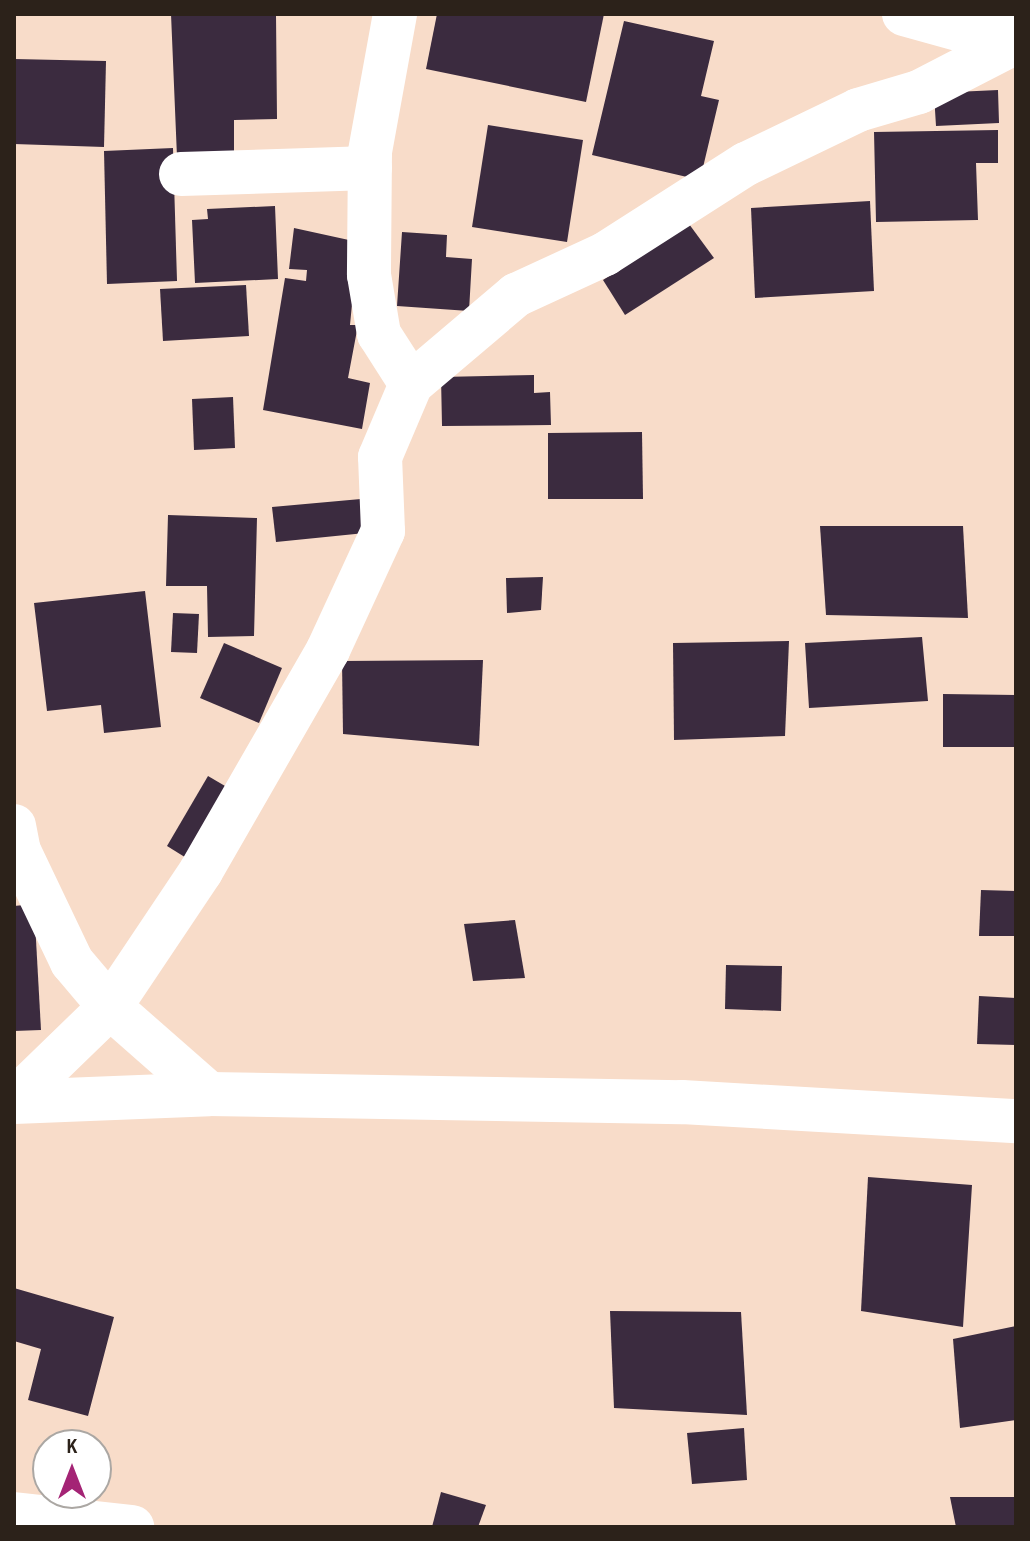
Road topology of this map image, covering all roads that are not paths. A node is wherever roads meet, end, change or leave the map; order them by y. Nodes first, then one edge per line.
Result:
1 (395, 14) edge
2 (904, 14) edge
3 (1012, 34) edge
4 (370, 168) junction
5 (181, 174) dead end
6 (411, 384) junction
7 (14, 826) edge
8 (110, 1007) junction
9 (209, 1094) junction
10 (14, 1101) edge
11 (1016, 1121) edge
12 (14, 1514) edge
13 (132, 1527) edge

1 - 4 street
2 - 3 street
3 - 6 street
4 - 5 street
4 - 6 street
6 - 8 street
7 - 8 street
8 - 9 street
8 - 10 street
9 - 10 street
9 - 11 street
12 - 13 street

